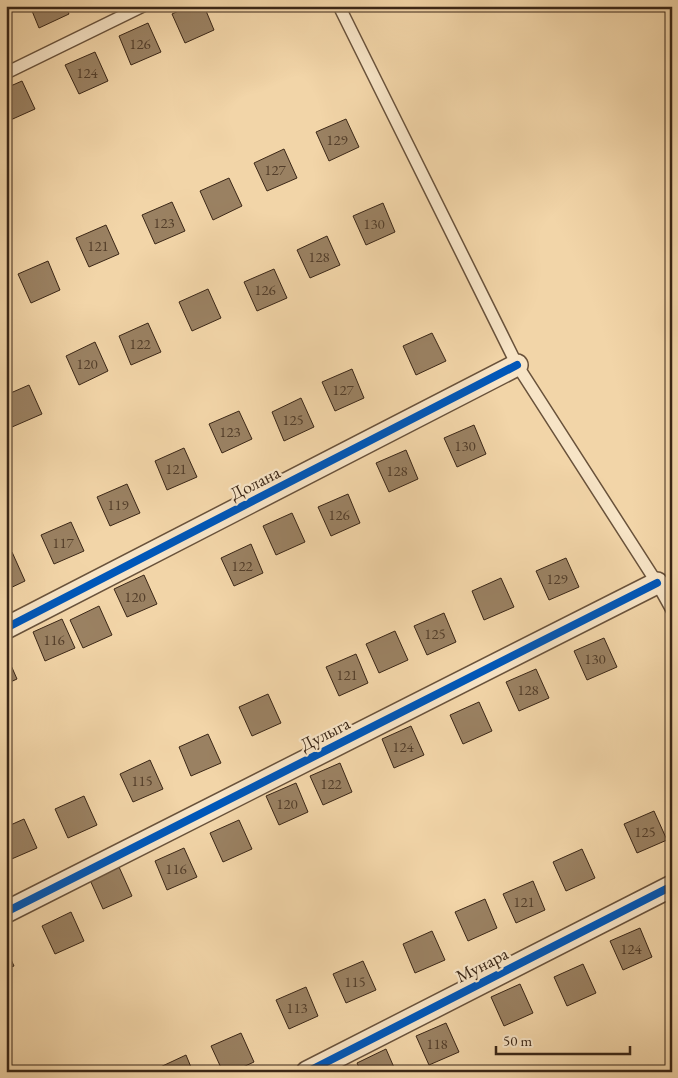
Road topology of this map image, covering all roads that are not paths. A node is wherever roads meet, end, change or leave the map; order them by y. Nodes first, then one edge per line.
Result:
1 (144, 6) edge
2 (339, 6) edge
3 (6, 73) edge
4 (517, 365) junction
5 (657, 583) junction
6 (672, 610) edge
7 (6, 628) edge
8 (672, 886) edge
9 (6, 912) edge
10 (307, 1072) edge

1 - 3 lane
2 - 4 lane
4 - 5 lane
4 - 7 street, Долана
5 - 6 lane
5 - 9 street, Дулыга
8 - 10 street, Мунара

